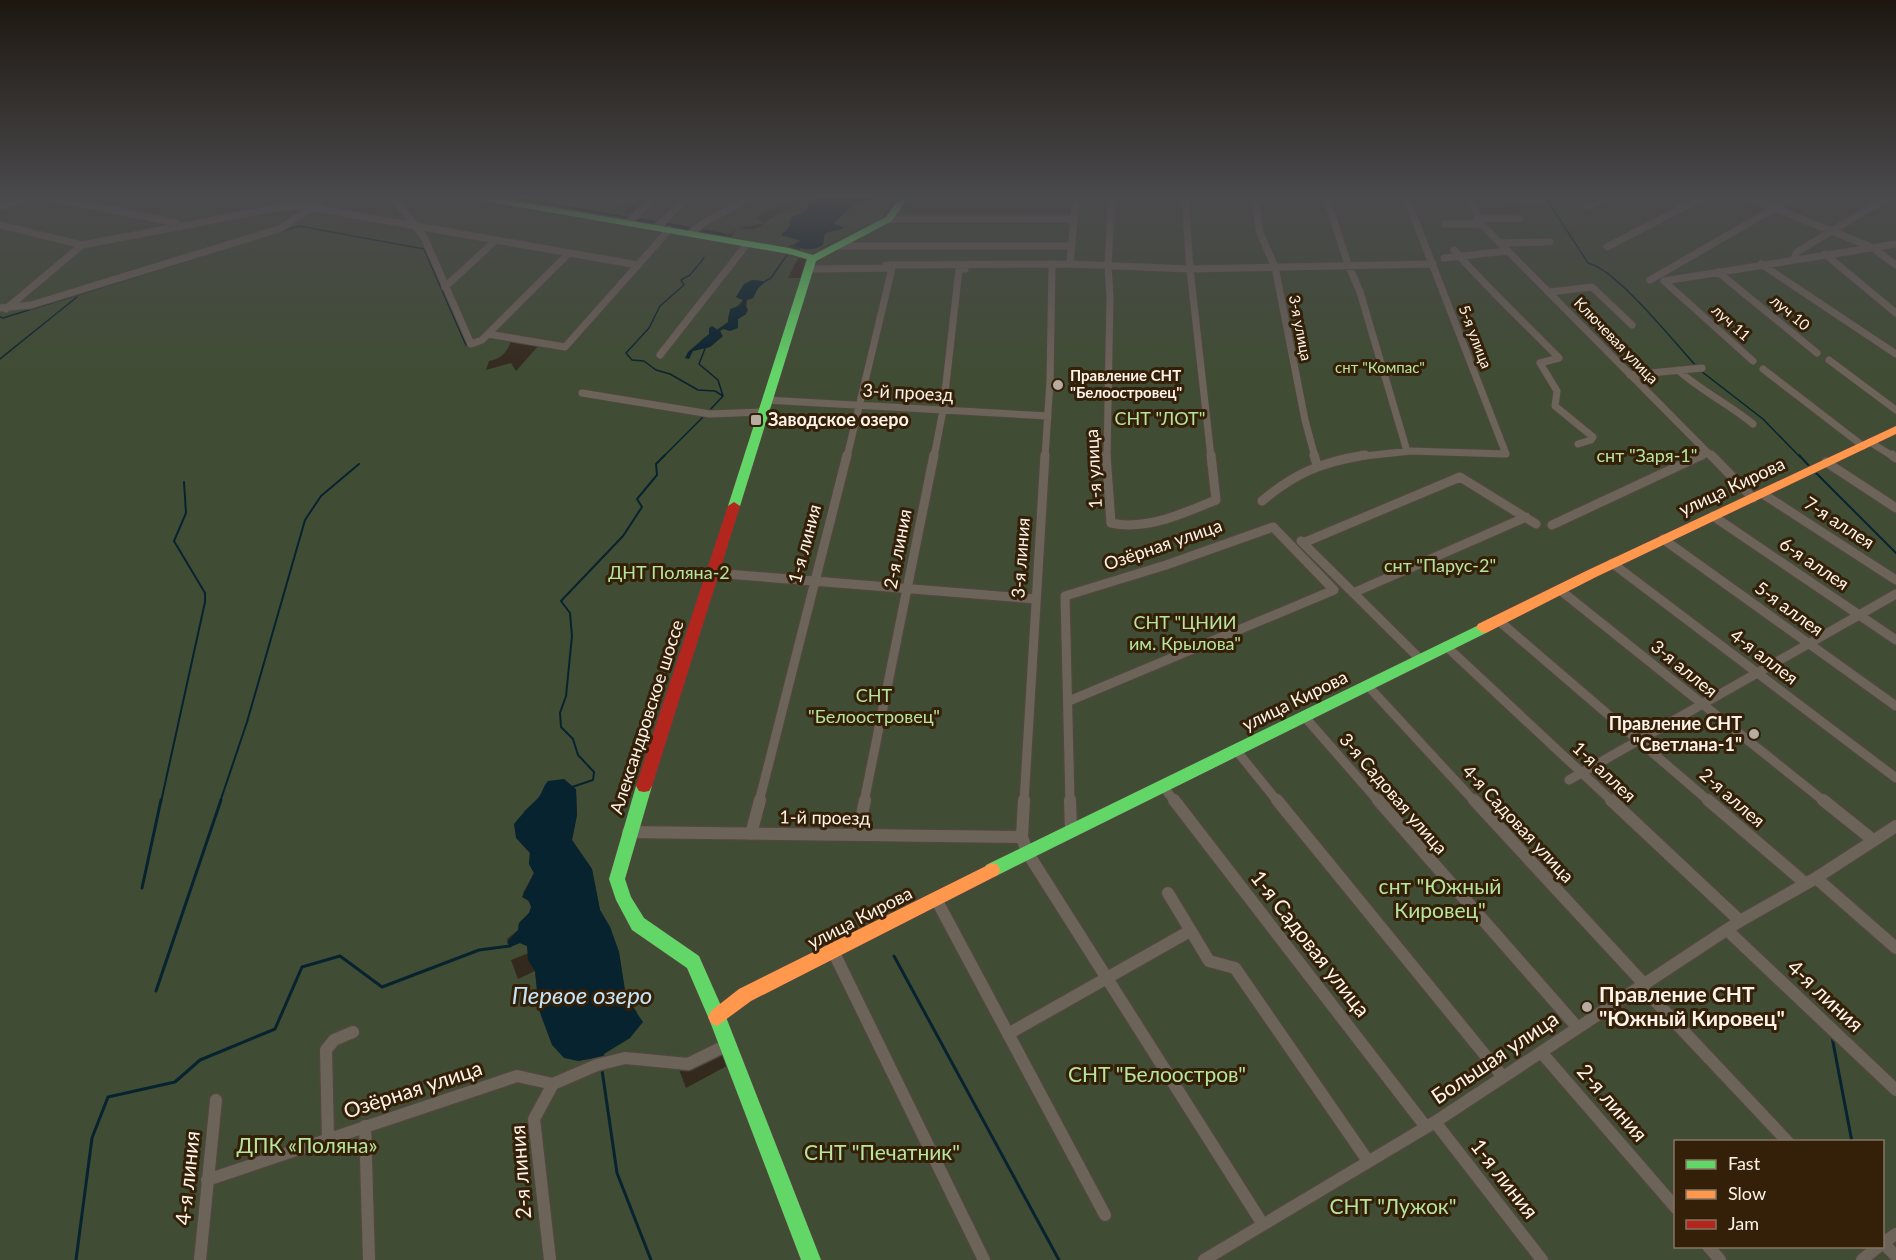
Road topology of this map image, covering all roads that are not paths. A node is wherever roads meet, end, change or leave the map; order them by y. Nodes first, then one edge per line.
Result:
1 (68, 256) edge
2 (192, 256) edge
3 (433, 256) edge
4 (479, 256) edge
5 (566, 256) edge
6 (579, 256) edge
7 (645, 256) edge
8 (738, 256) edge
9 (802, 256) edge
10 (823, 256) edge
11 (1070, 256) edge
12 (1109, 256) edge
13 (1189, 256) edge
14 (1270, 256) edge
15 (1345, 256) edge
16 (1429, 256) edge
17 (1449, 256) edge
18 (1457, 256) edge
19 (1513, 256) edge
20 (1692, 256) edge
21 (1795, 256) edge
22 (1819, 256) edge
23 (1826, 256) edge
24 (1883, 256) edge
25 (1444, 258) dead end
26 (1794, 259) junction
27 (1052, 264) junction
28 (1070, 264) junction
29 (1348, 264) junction
30 (1433, 264) junction
31 (1761, 264) junction
32 (810, 265) junction
33 (638, 266) junction
34 (1108, 266) junction
35 (1896, 266) edge
36 (1275, 267) junction
37 (962, 269) dead end
38 (1190, 269) junction
39 (1718, 272) junction
40 (1650, 280) dead end
41 (445, 287) junction
42 (1550, 292) junction
43 (3, 308) edge
44 (1896, 313) edge
45 (1632, 325) dead end
46 (488, 334) junction
47 (1817, 353) dead end
48 (1896, 354) edge
49 (660, 355) dead end
50 (1829, 360) dead end
51 (1753, 361) dead end
52 (1699, 368) dead end
53 (1763, 369) dead end
54 (1678, 370) junction
55 (1630, 375) junction
56 (582, 393) dead end
57 (860, 405) junction
58 (764, 406) junction
59 (944, 410) junction
60 (1896, 410) edge
61 (1048, 416) junction
62 (1753, 424) dead end
63 (1896, 430) edge
64 (1578, 444) dead end
65 (1866, 444) junction
66 (1407, 451) junction
67 (1707, 453) junction
68 (1896, 458) edge
69 (1317, 465) junction
70 (1817, 466) junction
71 (1758, 496) junction
72 (1262, 501) dead end
73 (1896, 508) edge
74 (1713, 516) junction
75 (1526, 517) junction
76 (1536, 524) dead end
77 (1552, 525) dead end
78 (1663, 539) junction
79 (1612, 563) junction
80 (714, 573) junction
81 (1896, 580) edge
82 (814, 582) junction
83 (1560, 590) junction
84 (908, 591) junction
85 (1353, 593) junction
86 (1896, 594) edge
87 (1036, 599) junction
88 (1860, 616) junction
89 (1499, 621) junction
90 (1896, 640) edge
91 (1810, 645) junction
92 (1446, 646) junction
93 (1421, 660) junction
94 (1758, 673) junction
95 (1368, 686) junction
96 (1069, 701) junction
97 (1701, 704) junction
98 (1896, 706) edge
99 (1304, 716) junction
100 (1639, 738) junction
101 (1236, 750) junction
102 (1580, 773) junction
103 (1896, 778) edge
104 (1569, 780) dead end
105 (1162, 785) junction
106 (1895, 828) edge
107 (1071, 831) junction
108 (628, 832) junction
109 (751, 834) junction
110 (858, 834) junction
111 (1022, 837) junction
112 (1873, 840) junction
113 (1027, 852) junction
114 (1810, 881) junction
115 (1168, 893) dead end
116 (936, 899) junction
117 (1740, 921) junction
118 (1727, 930) junction
119 (1190, 931) junction
120 (1896, 948) edge
121 (833, 951) junction
122 (1107, 978) junction
123 (1642, 985) junction
124 (717, 1017) junction
125 (1577, 1027) junction
126 (353, 1032) dead end
127 (1008, 1034) junction
128 (728, 1045) junction
129 (1541, 1052) junction
130 (1503, 1077) junction
131 (553, 1084) junction
132 (1896, 1090) edge
133 (216, 1100) dead end
134 (1430, 1124) junction
135 (365, 1126) junction
136 (328, 1139) junction
137 (1786, 1140) edge
138 (1368, 1161) junction
139 (207, 1180) junction
140 (1674, 1206) edge
141 (1105, 1215) dead end
142 (1262, 1223) junction
143 (1884, 1246) edge
144 (1710, 1248) edge
145 (1877, 1248) edge
146 (1896, 1256) edge
147 (200, 1260) edge
148 (369, 1260) edge
149 (550, 1260) edge
150 (811, 1260) edge
151 (984, 1260) edge
152 (1204, 1260) edge
153 (1542, 1260) edge
154 (1720, 1260) edge
155 (1862, 1260) edge

1 - 43 street
2 - 43 street
3 - 41 street
4 - 41 street
5 - 46 street
6 - 33 street
7 - 33 street
8 - 49 street
9 - 32 street
10 - 32 street
11 - 28 street
12 - 34 street, 1-я улица
13 - 38 street
14 - 36 street, 3-я улица
15 - 29 street
16 - 30 street, 5-я улица
17 - 25 street
18 - 64 street
19 - 42 street, Ключевая улица
20 - 40 street
21 - 26 street
22 - 26 street
23 - 44 street
24 - 35 street
26 - 31 street
27 - 28 street
27 - 32 street
27 - 61 street, 3-я линия
28 - 34 street
29 - 30 street
29 - 36 street
29 - 66 street
30 - 66 street, 5-я улица
31 - 39 street
31 - 48 street
32 - 57 street, 1-я линия
32 - 58 street, Александровское шоссе
33 - 46 street
34 - 38 street
34 - 38 street, 1-я улица
36 - 38 street
36 - 69 street, 3-я улица
37 - 59 street, 2-я линия
39 - 47 street, луч 10
39 - 51 street, луч 11
41 - 46 street
42 - 45 street
42 - 55 street, Ключевая улица
50 - 60 street
52 - 54 street
53 - 65 street
54 - 55 street
54 - 62 street
55 - 67 street, Ключевая улица
56 - 58 street, 3-й проезд
57 - 58 street, 3-й проезд
57 - 59 street, 3-й проезд
57 - 82 street, 1-я линия
58 - 80 street, Александровское шоссе
59 - 61 street, 3-й проезд
59 - 84 street, 2-я линия
61 - 87 street, 3-я линия
63 - 65 street, улица Кирова
65 - 68 street
65 - 70 street, улица Кирова
66 - 69 street
67 - 71 street, Ключевая улица
67 - 77 street
69 - 72 street
70 - 71 street, улица Кирова
70 - 73 street
71 - 74 street, улица Кирова
71 - 81 street, 7-я аллея
74 - 78 street, улица Кирова
74 - 88 street, 6-я аллея
75 - 76 street
75 - 85 street
75 - 85 street
78 - 79 street, улица Кирова
78 - 91 street, 5-я аллея
79 - 83 street, улица Кирова
79 - 94 street, 4-я аллея
80 - 82 street
80 - 108 street, Александровское шоссе
82 - 84 street
82 - 109 street, 1-я линия
83 - 89 street, улица Кирова
83 - 97 street, 3-я аллея
84 - 87 street
84 - 110 street, 2-я линия
85 - 93 street
86 - 88 street
87 - 111 street, 3-я линия
88 - 90 street, 6-я аллея
88 - 91 street
89 - 92 street, улица Кирова
89 - 100 street, 2-я аллея
91 - 94 street
91 - 98 street, 5-я аллея
92 - 93 street, улица Кирова
92 - 102 street, 1-я аллея
93 - 95 street, улица Кирова
94 - 97 street
94 - 103 street, 4-я аллея
95 - 99 street, улица Кирова
95 - 123 street, 4-я Садовая улица
96 - 96 street, Озёрная улица
96 - 107 street
97 - 100 street
97 - 112 street, 3-я аллея
99 - 101 street, улица Кирова
99 - 125 street, 3-я Садовая улица
100 - 102 street
100 - 114 street, 2-я аллея
101 - 105 street, улица Кирова
101 - 130 street
102 - 104 street
102 - 117 street, 1-я аллея
105 - 107 street, улица Кирова
105 - 134 street, 1-я Садовая улица
106 - 112 street, Большая улица
107 - 113 street, улица Кирова
108 - 109 street, 1-й проезд
108 - 124 street, Александровское шоссе
109 - 110 street, 1-й проезд
110 - 111 street, 1-й проезд
111 - 113 street, 3-я линия
112 - 114 street, Большая улица
113 - 116 street, улица Кирова
113 - 122 street, 3-я линия
114 - 117 street, Большая улица
114 - 120 street, 2-я аллея
115 - 119 street
116 - 121 street, улица Кирова
116 - 127 street
117 - 118 street, Большая улица
118 - 123 street, Большая улица
118 - 132 street, 4-я линия
119 - 122 street
119 - 138 street
121 - 124 street, улица Кирова
121 - 151 street
122 - 127 street
122 - 142 street, 3-я линия
123 - 125 street, Большая улица
123 - 137 street
124 - 128 street, Александровское шоссе
125 - 129 street, Большая улица
126 - 136 street
127 - 141 street
128 - 131 street
128 - 150 street, Александровское шоссе
129 - 130 street, Большая улица
129 - 140 street, 2-я линия
130 - 134 street, Большая улица
131 - 135 street, Озёрная улица
131 - 149 street, 2-я линия
133 - 139 street, 4-я линия
134 - 138 street, Большая улица
134 - 153 street, 1-я линия
135 - 136 street, Озёрная улица
135 - 148 street
136 - 139 street, Озёрная улица
138 - 142 street, Большая улица
139 - 147 street, 4-я линия
142 - 152 street, Большая улица
143 - 146 street
144 - 154 street
145 - 155 street

